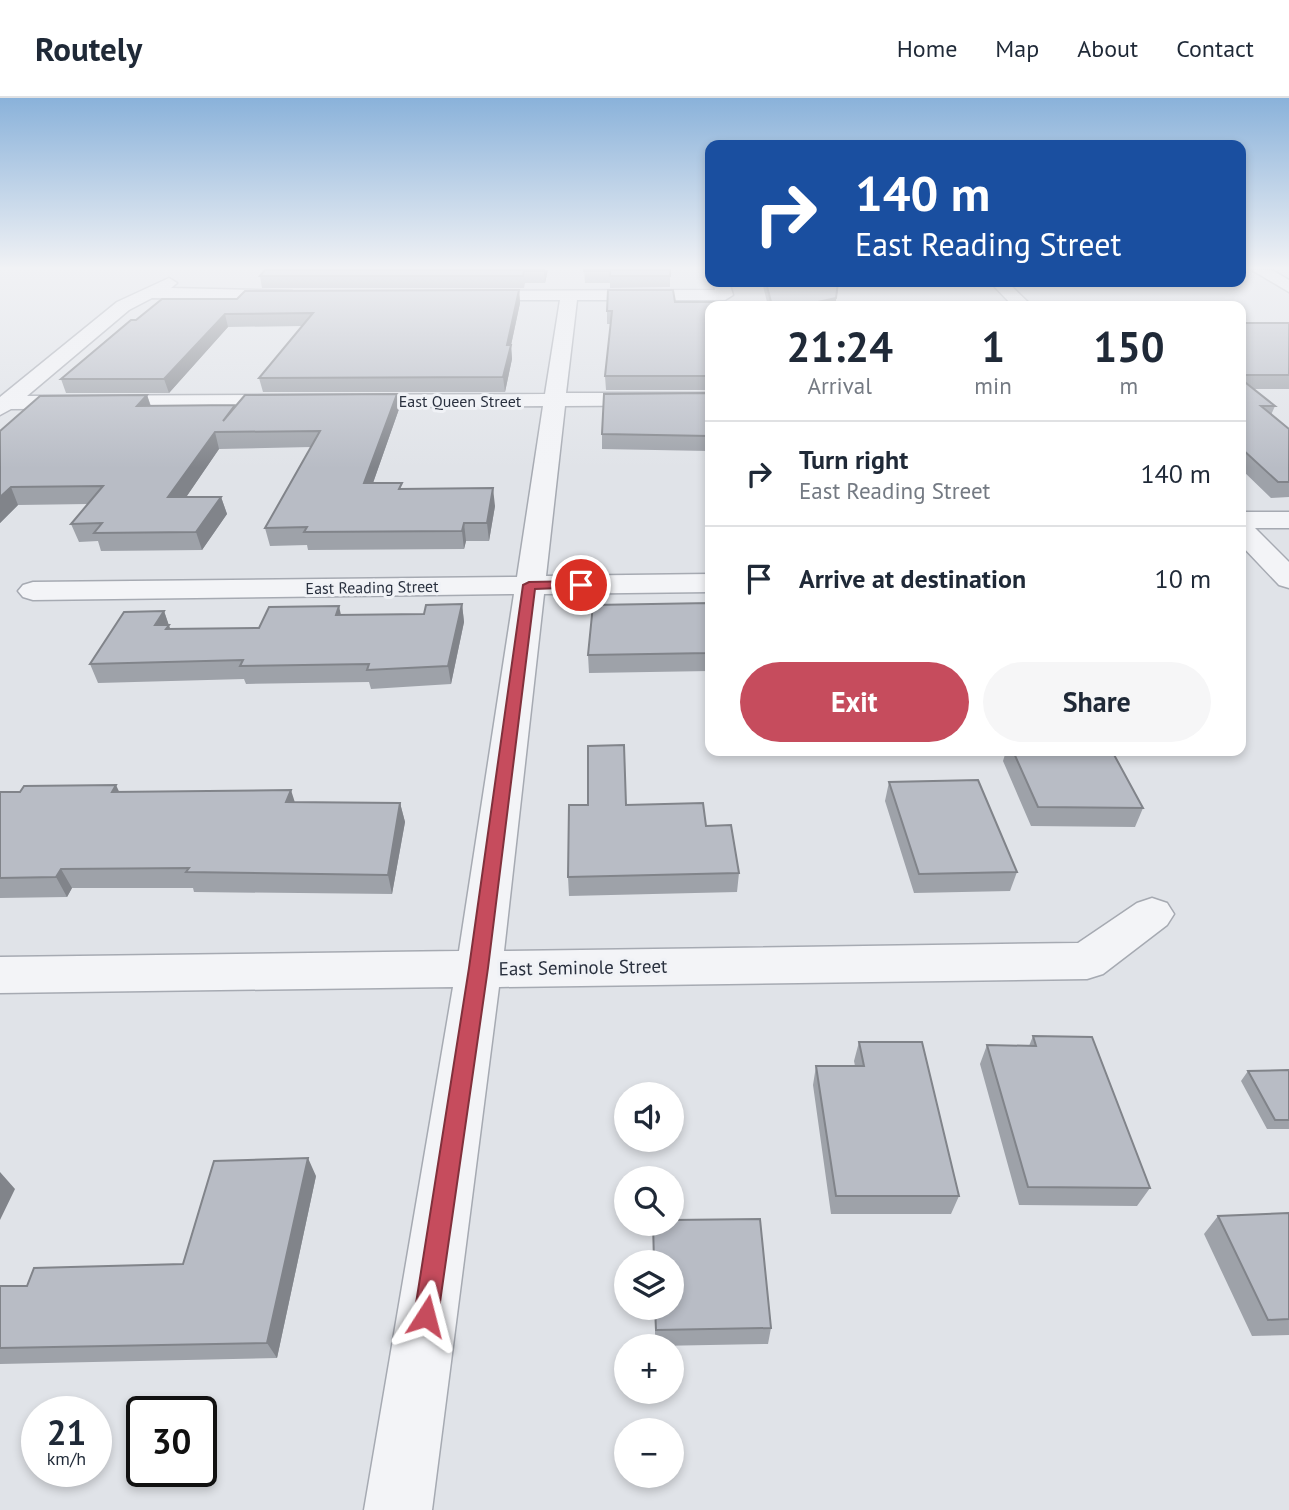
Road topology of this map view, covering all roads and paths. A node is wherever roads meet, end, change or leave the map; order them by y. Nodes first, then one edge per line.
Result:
1 (86, 336) edge
2 (564, 336) edge
3 (705, 399) edge
4 (555, 401) junction
5 (2, 405) edge
6 (1246, 520) edge
7 (1289, 520) edge
8 (1246, 534) edge
9 (1289, 579) edge
10 (705, 583) edge
11 (529, 585) junction
12 (33, 591) dead end
13 (1152, 914) dead end
14 (479, 968) junction
15 (0, 975) edge
16 (398, 1510) edge

1 - 5 street
2 - 4 street
3 - 4 street, East Queen Street
4 - 5 street, East Queen Street
4 - 11 street
6 - 7 street
8 - 9 street
10 - 11 street, East Reading Street
11 - 12 street, East Reading Street
11 - 14 street
13 - 14 street, East Seminole Street
14 - 15 street, East Seminole Street
14 - 16 street

